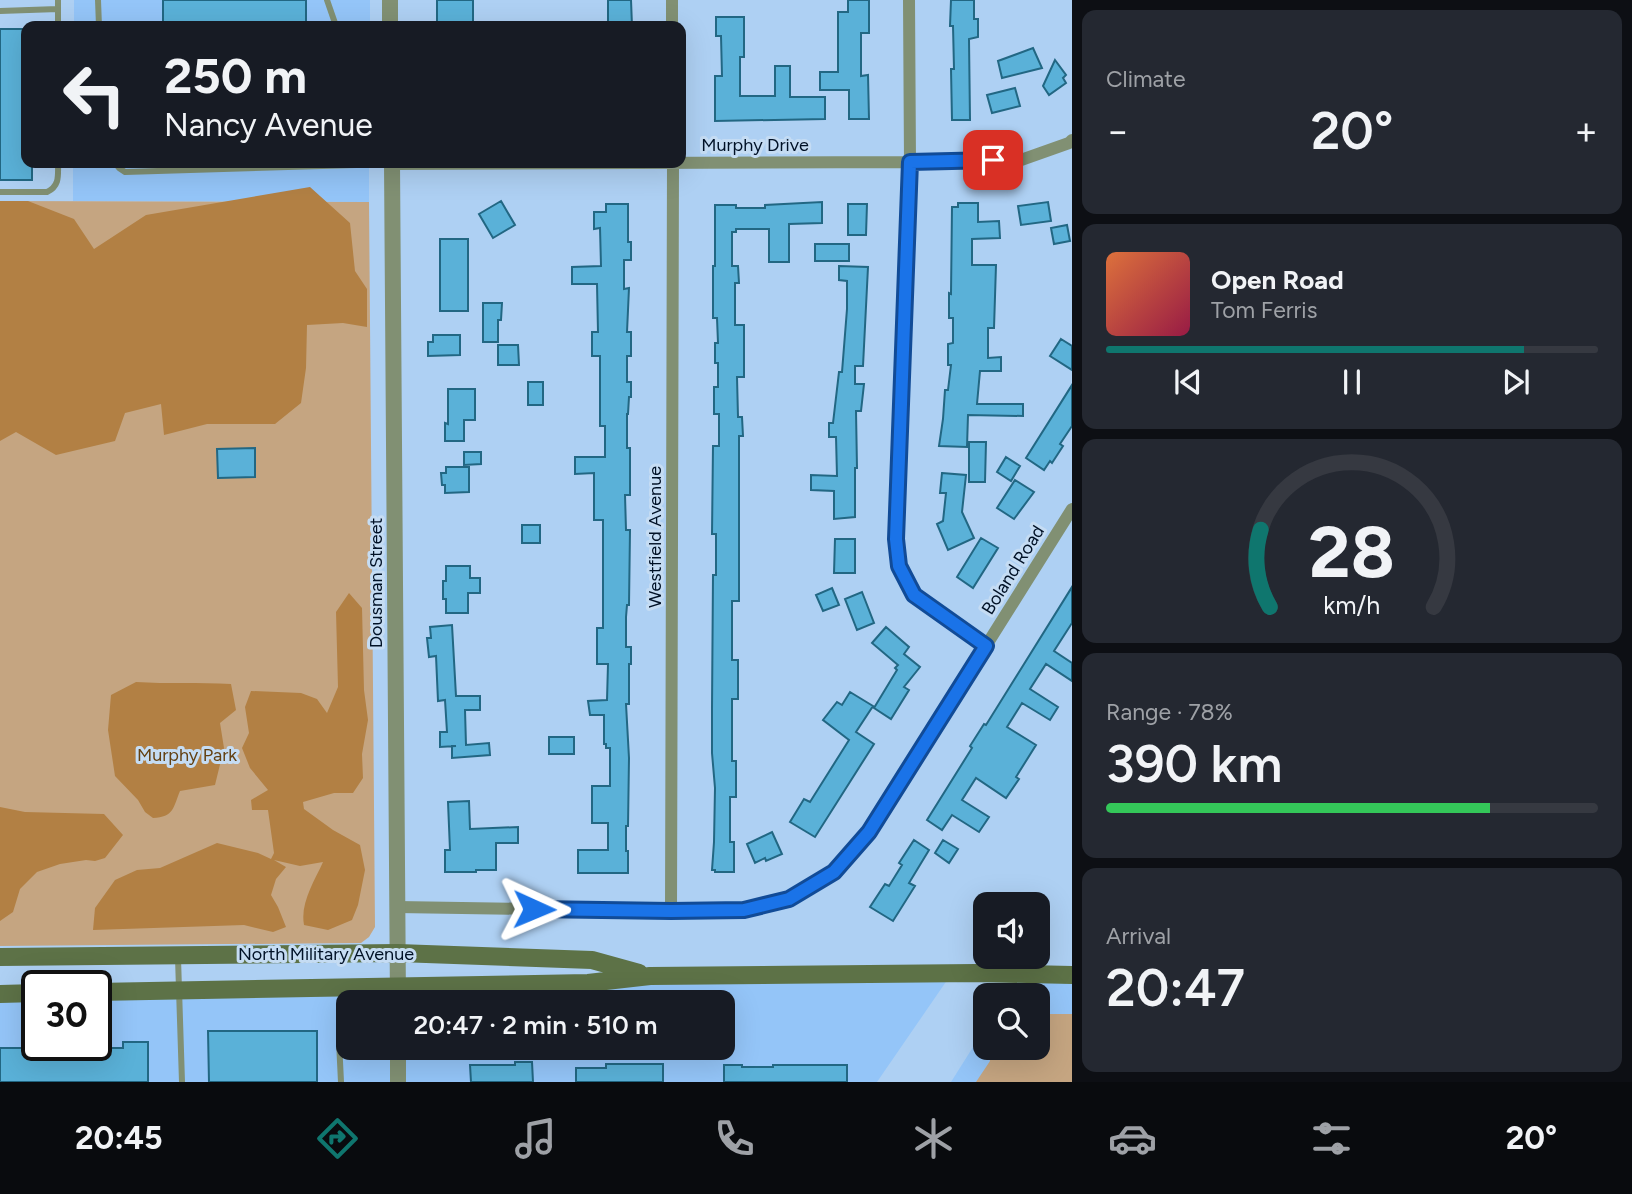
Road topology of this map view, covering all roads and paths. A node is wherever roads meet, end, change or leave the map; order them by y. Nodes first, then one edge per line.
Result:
1 (58, 0) edge
2 (98, 0) edge
3 (327, 0) edge
4 (390, 0) edge
5 (672, 0) edge
6 (909, 0) edge
7 (58, 9) junction
8 (0, 10) edge
9 (58, 21) edge
10 (99, 21) edge
11 (334, 21) edge
12 (390, 21) edge
13 (672, 21) edge
14 (1072, 140) edge
15 (910, 162) junction
16 (686, 163) edge
17 (58, 168) edge
18 (118, 168) edge
19 (228, 168) edge
20 (392, 168) edge
21 (673, 168) edge
22 (0, 192) edge
23 (1072, 509) edge
24 (986, 646) junction
25 (397, 907) junction
26 (671, 911) junction
27 (398, 953) junction
28 (178, 955) junction
29 (0, 957) edge
30 (1072, 975) edge
31 (650, 976) junction
32 (178, 990) junction
33 (398, 990) edge
34 (477, 990) edge
35 (112, 992) edge
36 (0, 993) edge
37 (21, 993) edge
38 (336, 994) edge
39 (340, 1060) edge
40 (398, 1060) edge
41 (182, 1082) edge
42 (341, 1082) edge
43 (398, 1082) edge

1 - 7 lane
2 - 10 lane
3 - 11 lane
4 - 12 street
5 - 13 street
6 - 15 street
7 - 8 lane
7 - 9 lane
14 - 15 street, Murphy Drive
15 - 16 street, Murphy Drive
15 - 24 street
17 - 22 lane
18 - 19 lane
20 - 25 street, Dousman Street
21 - 26 street, Westfield Avenue
23 - 24 street, Boland Road
24 - 26 street, Boland Road
25 - 26 street, Boland Road
25 - 27 street, Dousman Street
27 - 28 main road, North Military Avenue
27 - 31 main road, North Military Avenue
27 - 33 street, Dousman Street
28 - 29 main road, North Military Avenue
28 - 32 lane
30 - 31 main road, North Military Avenue
31 - 34 main road, North Military Avenue
32 - 35 main road, North Military Avenue
32 - 38 main road, North Military Avenue
32 - 41 lane
36 - 37 main road
39 - 42 lane
40 - 43 street

